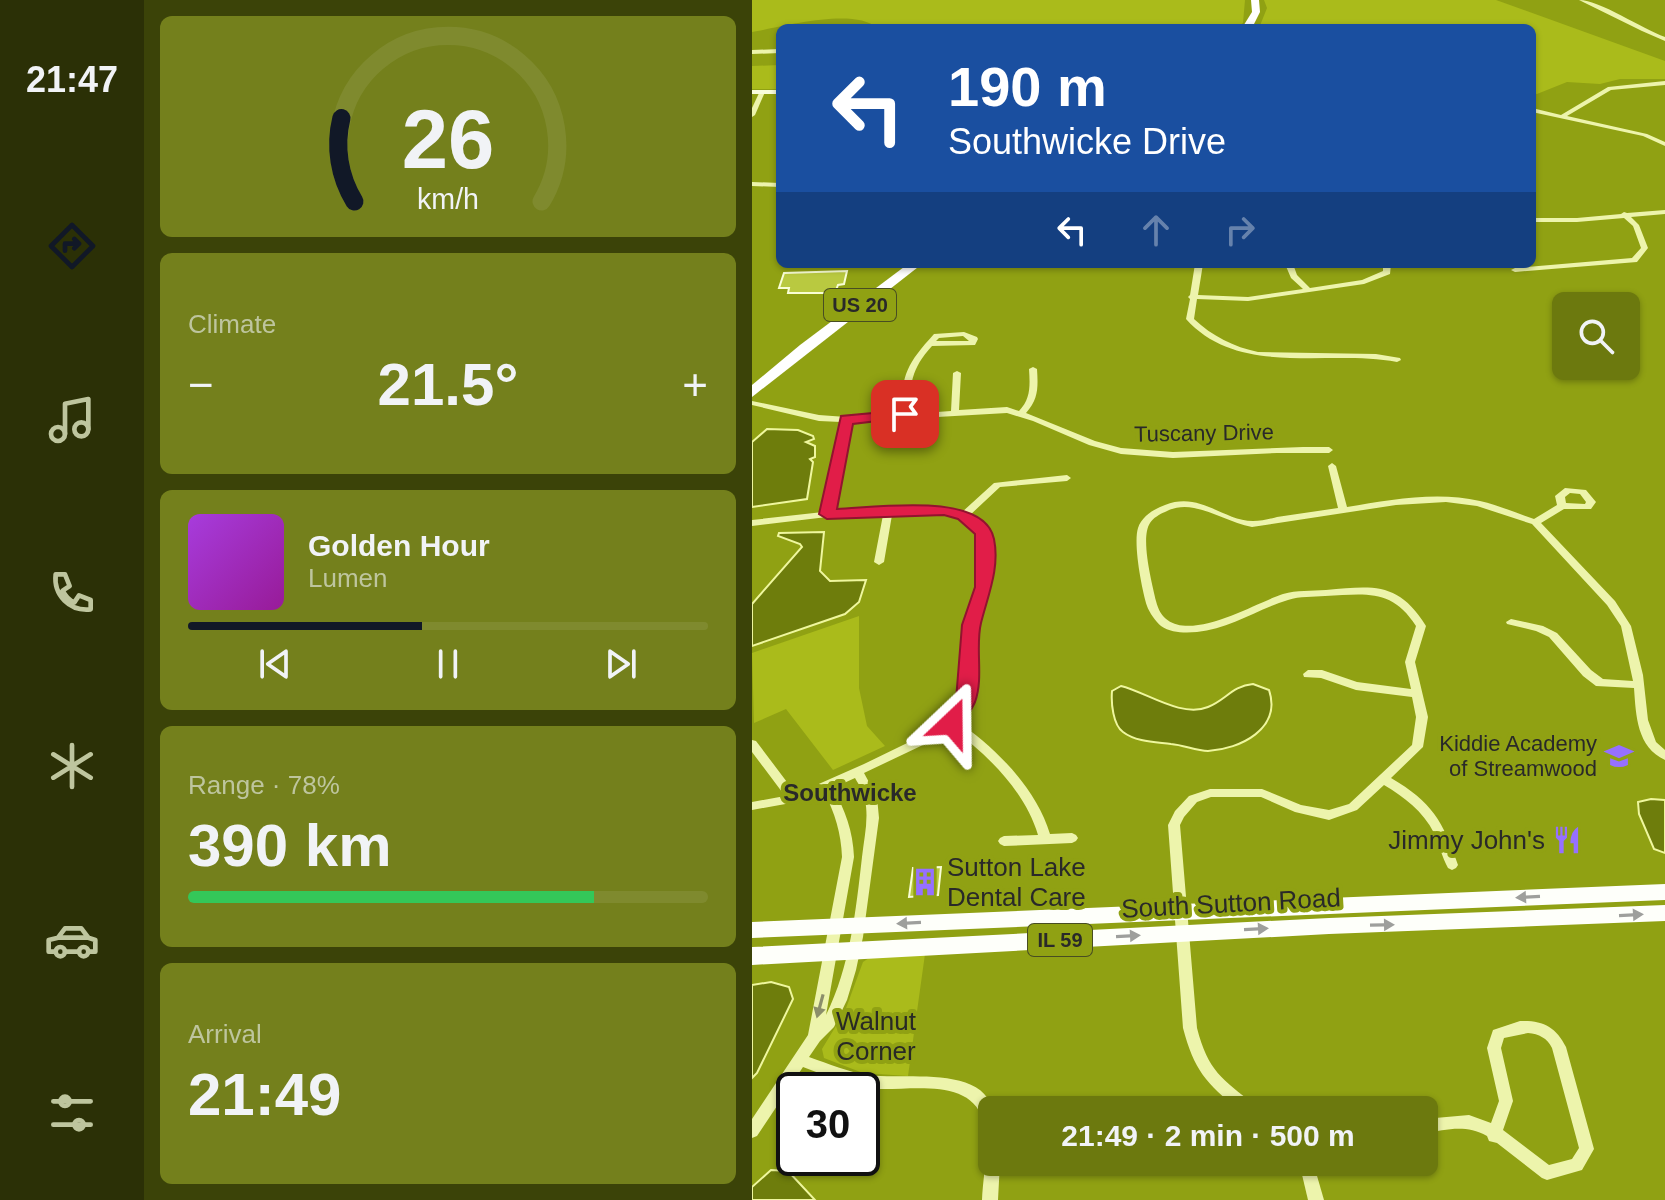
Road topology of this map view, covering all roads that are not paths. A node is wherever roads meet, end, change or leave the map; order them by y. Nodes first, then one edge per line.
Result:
1 (1255, 0) edge
2 (1581, 0) edge
3 (1249, 24) edge
4 (1665, 29) edge
5 (1647, 33) junction
6 (1665, 39) edge
7 (776, 51) edge
8 (752, 52) edge
9 (1665, 83) edge
10 (752, 92) edge
11 (762, 92) junction
12 (776, 92) edge
13 (1536, 111) edge
14 (752, 115) edge
15 (1561, 117) junction
16 (1665, 144) edge
17 (752, 184) edge
18 (776, 185) edge
19 (1665, 212) edge
20 (1624, 214) junction
21 (1536, 220) edge
22 (911, 268) edge
23 (1198, 268) edge
24 (1291, 268) edge
25 (1387, 268) edge
26 (1515, 270) dead end
27 (1307, 289) junction
28 (1192, 297) junction
29 (929, 344) dead end
30 (1397, 360) dead end
31 (1033, 369) dead end
32 (957, 373) dead end
33 (752, 393) edge
34 (752, 403) edge
35 (955, 411) junction
36 (1021, 413) junction
37 (905, 414) junction
38 (846, 420) junction
39 (1329, 450) dead end
40 (1332, 466) dead end
41 (1067, 478) dead end
42 (1562, 506) dead end
43 (888, 511) junction
44 (1343, 511) junction
45 (827, 514) junction
46 (964, 515) junction
47 (1535, 522) junction
48 (752, 523) edge
49 (879, 562) dead end
50 (1511, 622) dead end
51 (1308, 674) dead end
52 (1639, 685) junction
53 (1417, 694) junction
54 (952, 723) junction
55 (752, 744) edge
56 (1665, 756) edge
57 (858, 772) junction
58 (1384, 780) junction
59 (826, 786) junction
60 (794, 799) junction
61 (752, 806) edge
62 (1072, 838) dead end
63 (1045, 839) junction
64 (1004, 841) dead end
65 (867, 856) junction
66 (848, 857) junction
67 (1452, 865) dead end
68 (1665, 892) edge
69 (1665, 913) edge
70 (1181, 923) junction
71 (857, 926) junction
72 (835, 927) junction
73 (752, 930) edge
74 (853, 952) junction
75 (830, 953) junction
76 (752, 956) edge
77 (815, 1037) junction
78 (800, 1060) junction
79 (1233, 1096) edge
80 (1438, 1125) edge
81 (752, 1131) edge
82 (1494, 1136) junction
83 (1310, 1176) edge
84 (990, 1200) edge
85 (1316, 1200) edge

1 - 3 highway
2 - 5 street
4 - 5 street
5 - 6 street
7 - 8 street
9 - 15 street
10 - 11 street
11 - 12 street
11 - 14 street
13 - 15 street
15 - 16 street
17 - 18 street
19 - 20 street
20 - 21 street
20 - 26 street
22 - 33 highway, US 20
23 - 28 street
24 - 27 street
25 - 27 street
27 - 28 street
28 - 30 street
29 - 37 street
31 - 36 street
32 - 35 street
34 - 38 street, Tuscany Drive
35 - 36 street, Tuscany Drive
35 - 37 street, Tuscany Drive
36 - 39 street, Tuscany Drive
37 - 38 street, Tuscany Drive
38 - 45 street
40 - 44 street
41 - 46 street
42 - 47 street
43 - 45 street
43 - 46 street
43 - 49 street
44 - 47 street
44 - 53 street
45 - 48 street
46 - 54 street
47 - 52 street
50 - 52 street
51 - 53 street
52 - 56 street
53 - 58 street
54 - 57 street
54 - 63 street
55 - 60 street
57 - 59 street
57 - 65 street
58 - 67 street
58 - 70 street
59 - 60 street
59 - 66 street
60 - 61 street
62 - 63 street
63 - 64 street
65 - 66 street
65 - 71 street
66 - 72 street
68 -> 70 main road, South Sutton Road / IL 59
70 -> 69 main road, South Sutton Road / IL 59
70 -> 71 main road, South Sutton Road / IL 59
74 -> 70 main road, South Sutton Road / IL 59
70 - 79 street
71 - 72 main road, South Sutton Road / IL 59
71 - 74 street
72 - 73 main road, South Sutton Road / IL 59
72 - 75 street
74 - 75 main road, South Sutton Road / IL 59
74 - 77 street
75 - 76 main road, South Sutton Road / IL 59
75 -> 77 street
77 - 78 street
78 - 81 street
78 - 84 street
80 - 82 street
82 - 82 street
83 - 85 street

